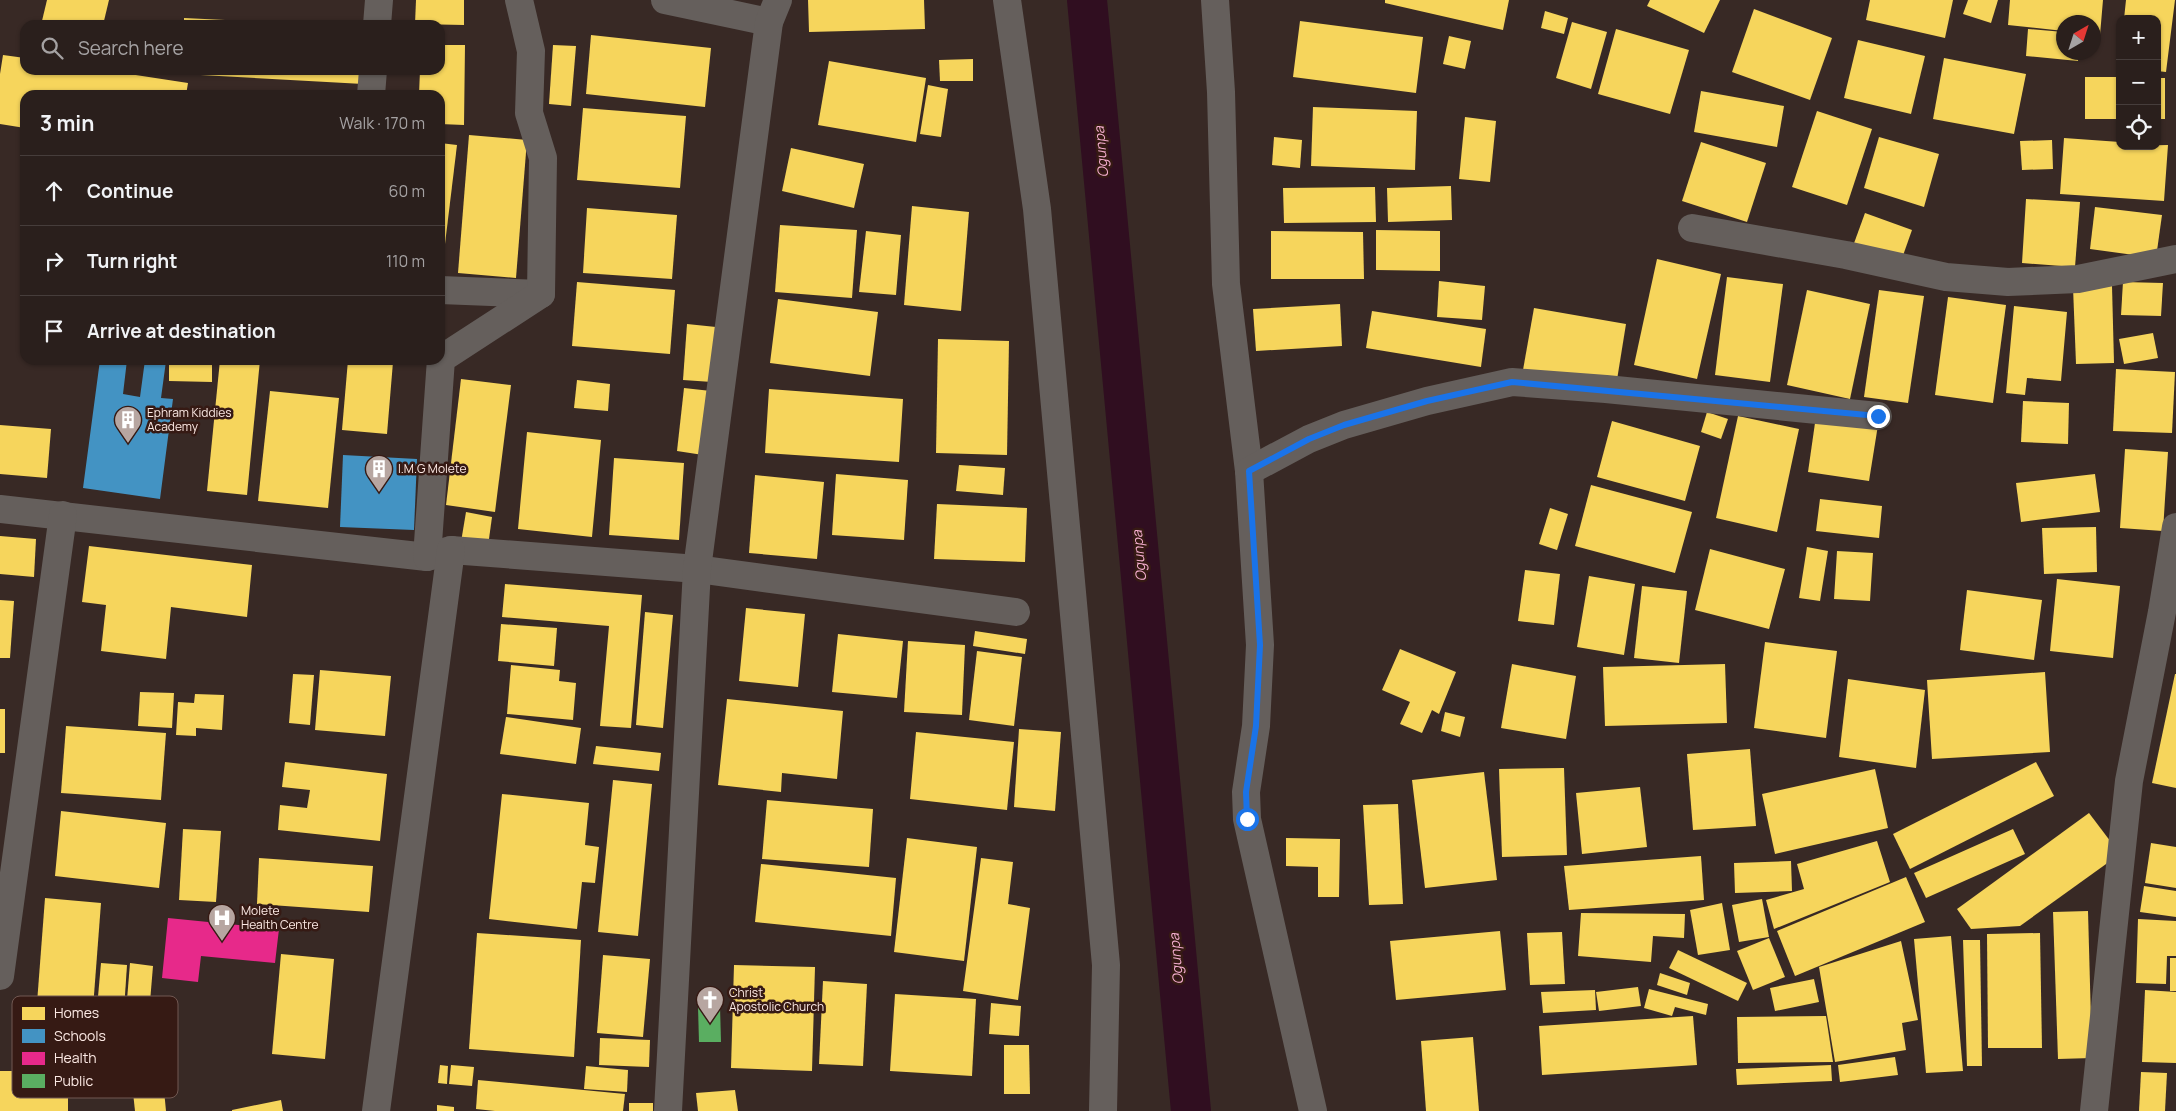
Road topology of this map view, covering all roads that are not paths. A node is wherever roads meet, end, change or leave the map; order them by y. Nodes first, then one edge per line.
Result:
1 (379, 0) edge
2 (519, 0) edge
3 (665, 0) edge
4 (1007, 0) edge
5 (1215, 0) edge
6 (774, 11) edge
7 (377, 20) edge
8 (373, 75) edge
9 (371, 90) edge
10 (1692, 228) dead end
11 (2176, 259) edge
12 (445, 290) edge
13 (541, 294) junction
14 (445, 356) edge
15 (440, 365) edge
16 (1878, 416) dead end
17 (1249, 471) junction
18 (0, 509) edge
19 (63, 515) junction
20 (2176, 527) edge
21 (439, 554) junction
22 (697, 570) junction
23 (1016, 612) dead end
24 (0, 976) edge
25 (376, 1111) edge
26 (668, 1111) edge
27 (1103, 1111) edge
28 (1313, 1111) edge
29 (2094, 1111) edge

1 - 7 street
2 - 13 street
3 - 6 street
4 - 27 street
5 - 17 street
6 - 22 street
8 - 9 street
10 - 11 street
12 - 13 street
13 - 14 street
15 - 21 street
16 - 17 street
17 - 28 street
18 - 19 street
19 - 21 street
19 - 24 street
20 - 29 street
21 - 22 street
21 - 25 street
22 - 23 street
22 - 26 street

